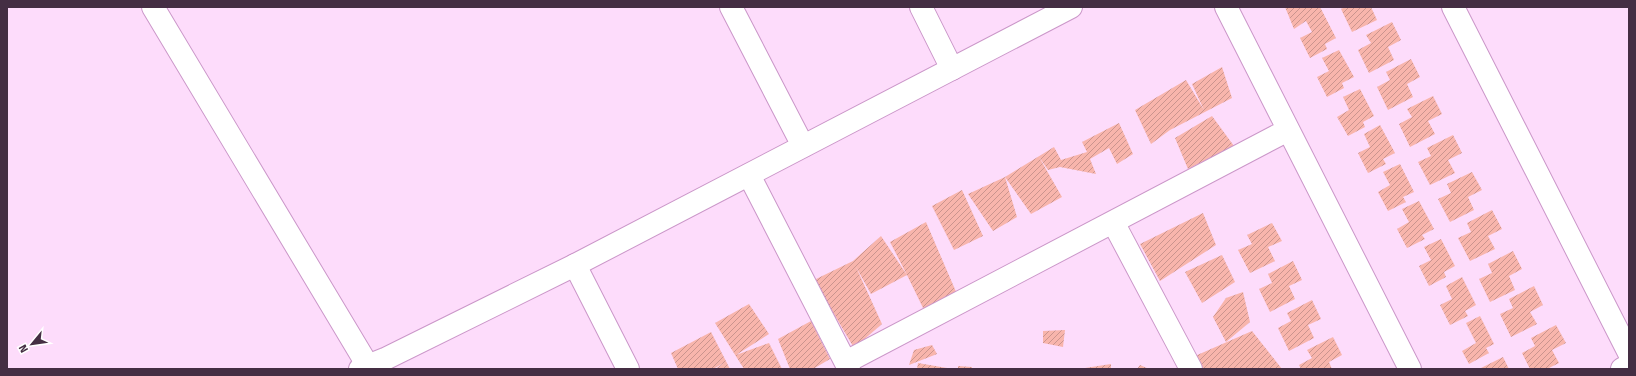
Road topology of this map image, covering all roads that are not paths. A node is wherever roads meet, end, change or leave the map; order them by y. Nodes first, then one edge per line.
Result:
1 (153, 7) edge
2 (731, 7) edge
3 (921, 7) edge
4 (1071, 7) edge
5 (1226, 7) edge
6 (1453, 7) edge
7 (952, 69) junction
8 (1288, 130) junction
9 (803, 146) junction
10 (749, 175) junction
11 (1113, 222) junction
12 (575, 265) junction
13 (1629, 353) edge
14 (1629, 365) edge
15 (376, 366) edge
16 (847, 366) edge
17 (628, 369) edge
18 (1191, 369) edge
19 (1410, 369) edge
20 (1622, 369) edge

1 - 15 street
2 - 9 street
3 - 7 street
4 - 7 street
5 - 8 street
6 - 13 street
7 - 9 street
8 - 11 street
8 - 19 street
9 - 10 street
10 - 12 street
10 - 16 street
11 - 16 street
11 - 18 street
12 - 15 street
12 - 17 street
14 - 20 street

